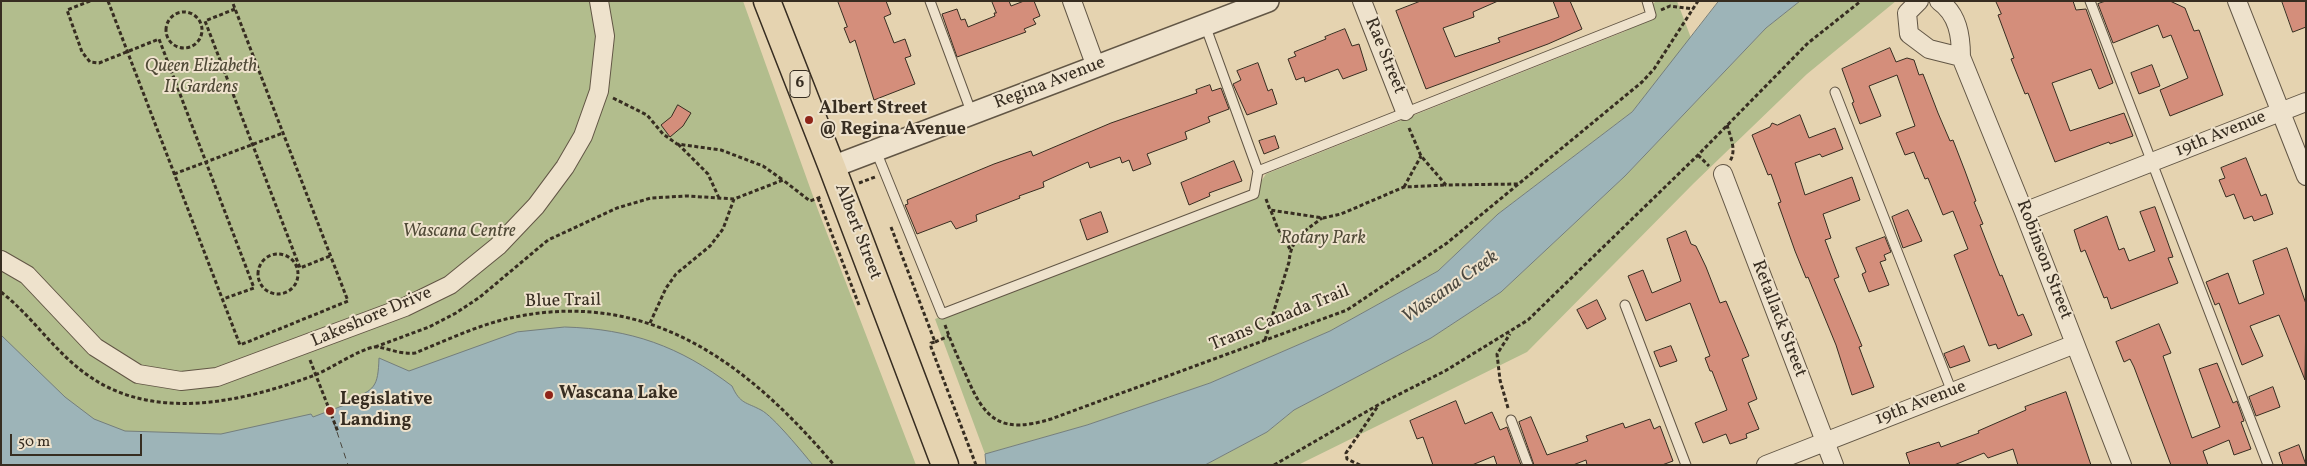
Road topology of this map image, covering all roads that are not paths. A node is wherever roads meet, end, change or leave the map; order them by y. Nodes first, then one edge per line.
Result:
1 (598, 1) edge
2 (767, 1) edge
3 (930, 1) edge
4 (1072, 1) edge
5 (1268, 1) edge
6 (1362, 1) edge
7 (1647, 1) edge
8 (1919, 1) edge
9 (1939, 1) edge
10 (2090, 1) edge
11 (2237, 1) edge
12 (1205, 25) junction
13 (1961, 57) junction
14 (1096, 67) junction
15 (1834, 92) dead end
16 (2306, 102) edge
17 (1405, 111) junction
18 (2281, 112) junction
19 (972, 114) junction
20 (876, 151) junction
21 (2151, 163) junction
22 (832, 167) junction
23 (1258, 171) junction
24 (1723, 174) road end
25 (2306, 176) edge
26 (2024, 212) junction
27 (1, 260) edge
28 (1625, 305) dead end
29 (2075, 344) junction
30 (1952, 392) junction
31 (1511, 420) road end
32 (1825, 442) junction
33 (945, 465) edge
34 (1528, 465) edge
35 (1686, 465) edge
36 (1766, 465) edge
37 (1834, 465) edge
38 (2122, 465) edge
39 (2268, 465) edge

1 - 27 street, Lakeshore Drive
2 - 22 main road, Albert Street / 6
3 - 19 lane
4 - 14 street
5 - 12 street, Regina Avenue
6 - 17 street, Rae Street
7 - 17 lane
8 - 13 street
9 - 13 street, Robinson Street
10 - 21 lane
11 - 18 street
12 - 14 street, Regina Avenue
12 - 23 lane
13 - 26 street, Robinson Street
14 - 19 street, Regina Avenue
15 - 30 lane
16 - 18 street, 19th Avenue
17 - 23 lane
18 - 21 street, 19th Avenue
18 - 25 street
19 - 20 street, Regina Avenue
20 - 22 street, Regina Avenue
20 - 23 lane
21 - 26 street, 19th Avenue
21 - 39 lane
22 - 33 main road, Albert Street / 6
24 - 32 street, Retallack Street
26 - 29 street, Robinson Street
28 - 35 lane
29 - 30 street, 19th Avenue
29 - 38 street, Robinson Street
30 - 32 street, 19th Avenue
31 - 34 lane
32 - 36 street, 19th Avenue
32 - 37 street, Retallack Street

